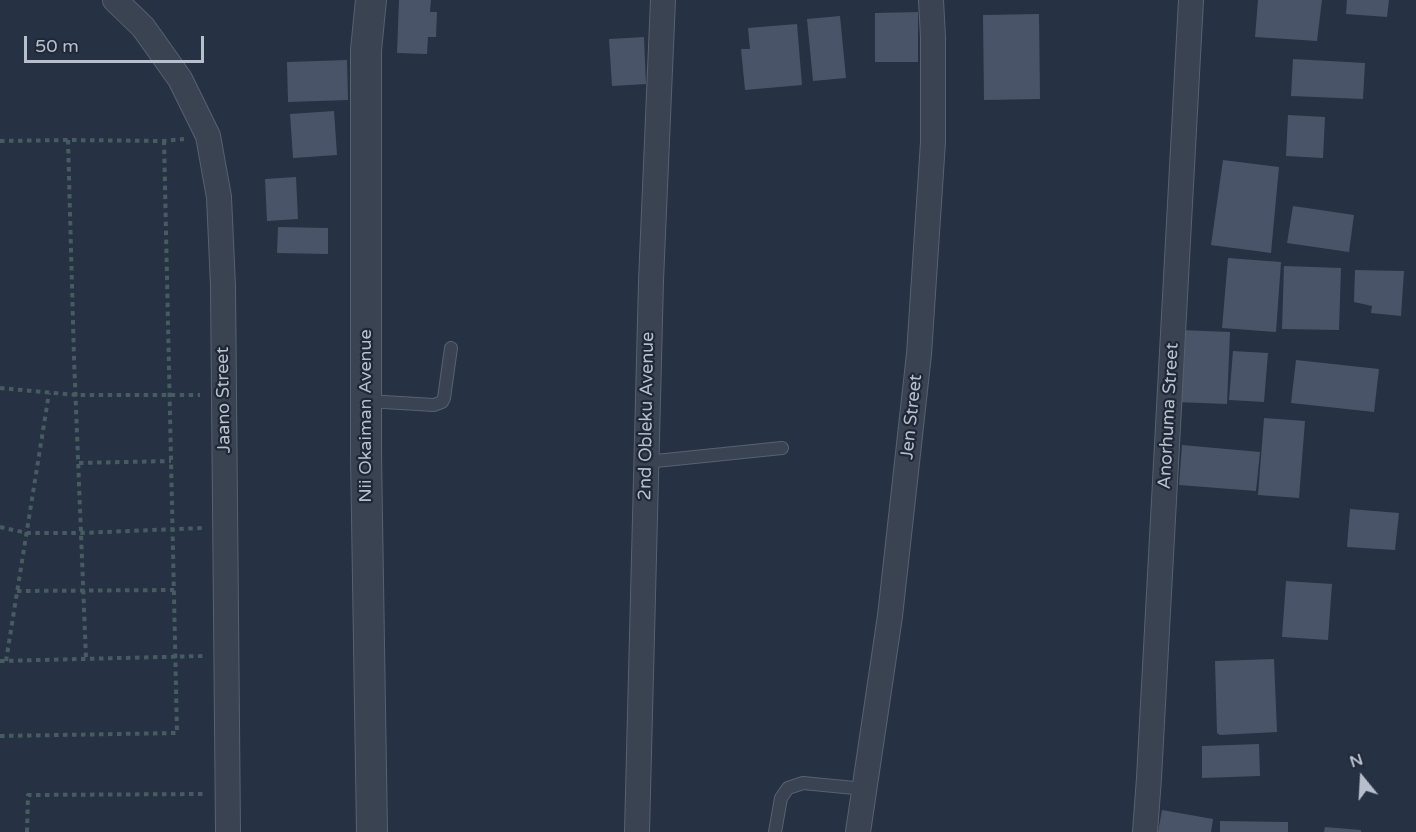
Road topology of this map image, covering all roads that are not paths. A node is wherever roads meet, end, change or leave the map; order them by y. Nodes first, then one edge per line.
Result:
1 (115, 0) edge
2 (371, 0) edge
3 (663, 0) edge
4 (931, 0) edge
5 (1191, 0) edge
6 (451, 348) dead end
7 (366, 401) junction
8 (782, 448) dead end
9 (646, 462) junction
10 (865, 789) junction
11 (228, 832) edge
12 (372, 832) edge
13 (637, 832) edge
14 (775, 832) edge
15 (858, 832) edge
16 (1145, 832) edge

1 - 11 street, Jaano Street
2 - 7 street, Nii Okaiman Avenue
3 - 9 street, 2nd Obleku Avenue
4 - 10 street, Jen Street
5 - 16 street, Anorhuma Street
6 - 7 lane
7 - 12 street, Nii Okaiman Avenue
8 - 9 lane
9 - 13 street, 2nd Obleku Avenue
10 - 14 lane
10 - 15 street, Jen Street

